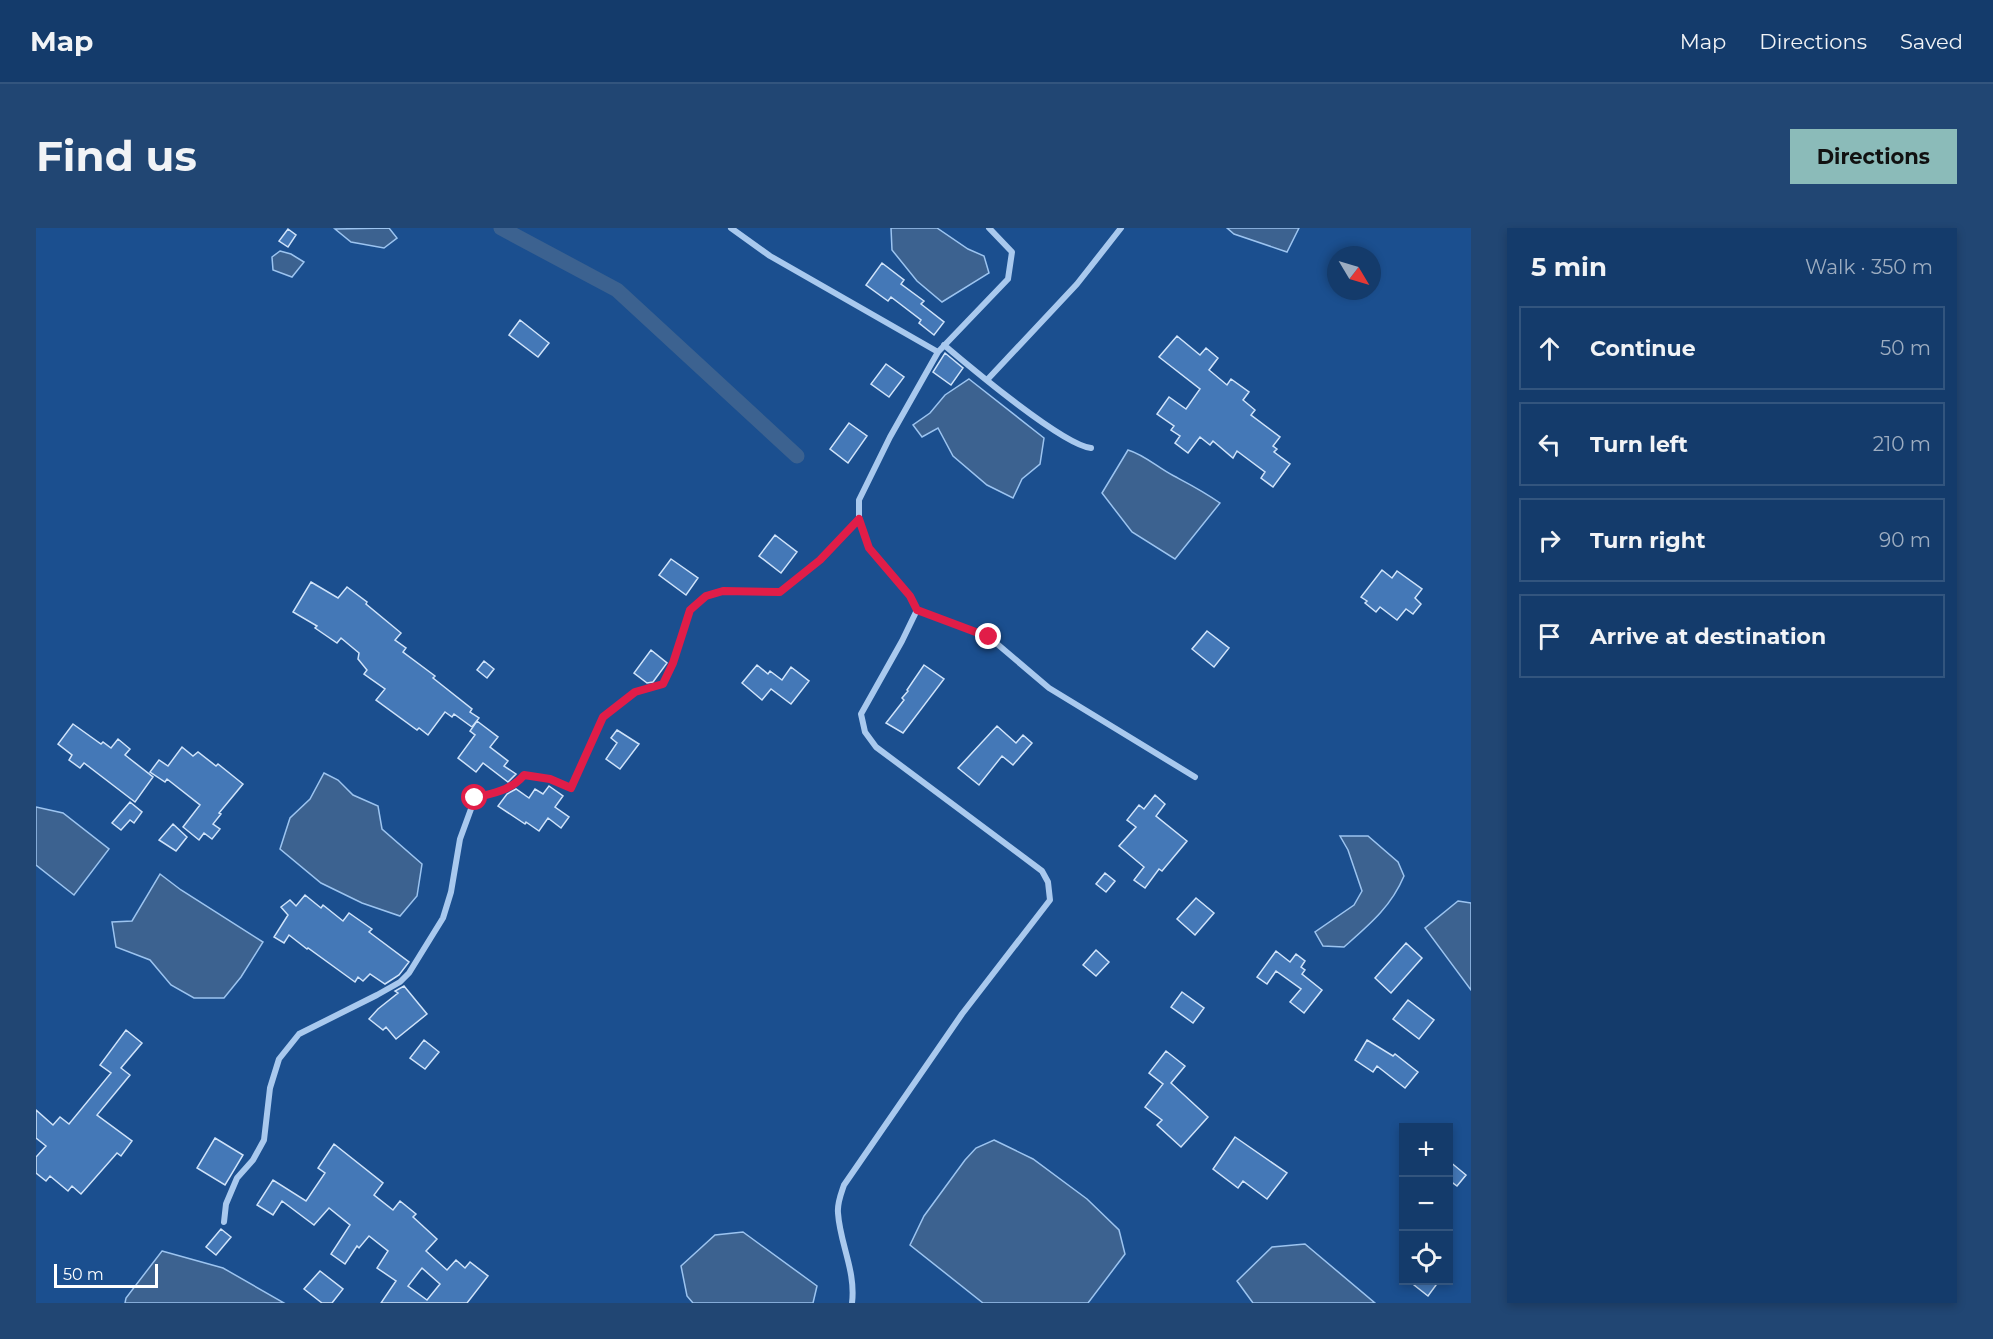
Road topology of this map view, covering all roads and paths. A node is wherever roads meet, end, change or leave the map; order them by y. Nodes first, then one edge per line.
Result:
1 (731, 228) edge
2 (989, 228) edge
3 (1121, 228) edge
4 (944, 345) junction
5 (938, 352) junction
6 (987, 380) junction
7 (1091, 447) dead end
8 (859, 519) junction
9 (917, 610) junction
10 (1195, 777) dead end
11 (224, 1222) dead end
12 (852, 1303) edge

1 - 5 street
2 - 4 street
3 - 6 street
4 - 5 street
4 - 6 street
5 - 8 street
6 - 7 street
8 - 9 street
8 - 11 street
9 - 10 street
9 - 12 street

